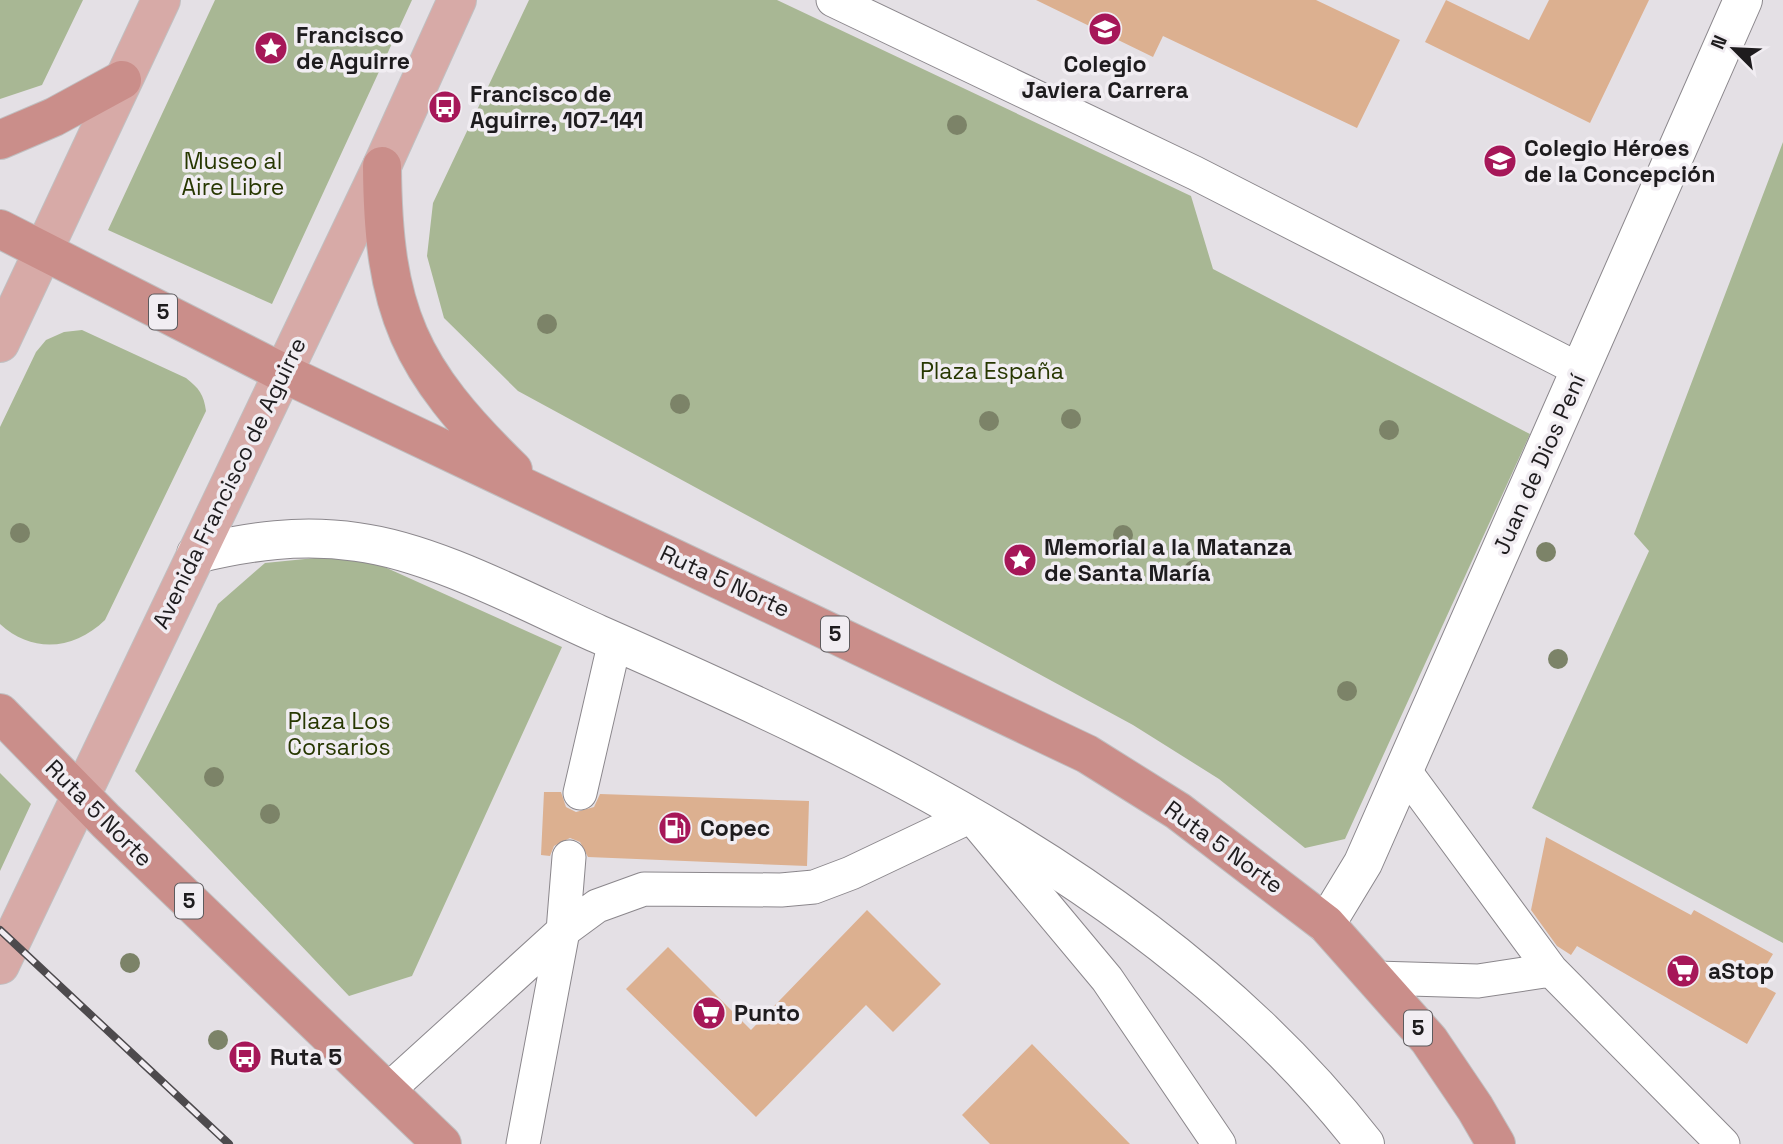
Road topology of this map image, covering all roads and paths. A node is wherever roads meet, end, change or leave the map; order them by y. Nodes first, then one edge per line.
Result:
1 (161, 0) edge
2 (457, 0) edge
3 (833, 0) edge
4 (1743, 0) edge
5 (122, 80) junction
6 (0, 140) edge
7 (382, 166) junction
8 (0, 229) edge
9 (43, 252) junction
10 (0, 343) edge
11 (1580, 370) junction
12 (283, 373) junction
13 (534, 491) junction
14 (195, 554) junction
15 (615, 641) junction
16 (0, 713) edge
17 (1404, 770) junction
18 (580, 793) dead end
19 (79, 794) junction
20 (971, 816) junction
21 (569, 857) dead end
22 (1326, 924) junction
23 (563, 931) junction
24 (0, 964) edge
25 (1551, 970) junction
26 (1376, 978) junction
27 (387, 1091) junction
28 (442, 1144) edge
29 (523, 1144) edge
30 (1219, 1144) edge
31 (1365, 1144) edge
32 (1496, 1144) edge
33 (1723, 1144) edge

1 - 5 main road
2 - 7 main road, Avenida Francisco de Aguirre
3 - 11 lane
4 - 11 street, Juan de Dios Pení
5 - 6 highway
5 - 9 main road
7 - 12 main road, Avenida Francisco de Aguirre
7 - 13 highway
8 - 9 highway, Ruta 5 Norte / 5
9 - 10 main road
9 - 12 highway, Ruta 5 Norte / 5
11 - 17 street, Juan de Dios Pení
12 - 13 highway, Ruta 5 Norte / 5
12 - 14 main road, Avenida Francisco de Aguirre
13 - 22 highway, Ruta 5 Norte / 5
14 - 15 street
14 - 19 main road, Avenida Francisco de Aguirre
15 - 18 lane
15 - 20 street
16 - 19 highway, Ruta 5 Norte / 5
17 - 22 street, Juan de Dios Pení
17 - 25 lane
19 - 24 main road, Avenida Francisco de Aguirre
19 - 27 highway, Ruta 5 Norte / 5
20 - 23 lane
20 - 30 lane
20 - 31 street
21 - 23 lane
22 - 26 highway, Ruta 5 Norte / 5
23 - 27 lane
23 - 29 lane
25 - 26 lane
25 - 33 lane
26 - 32 highway, Ruta 5 Norte / 5
27 - 28 highway, Ruta 5 Norte / 5

